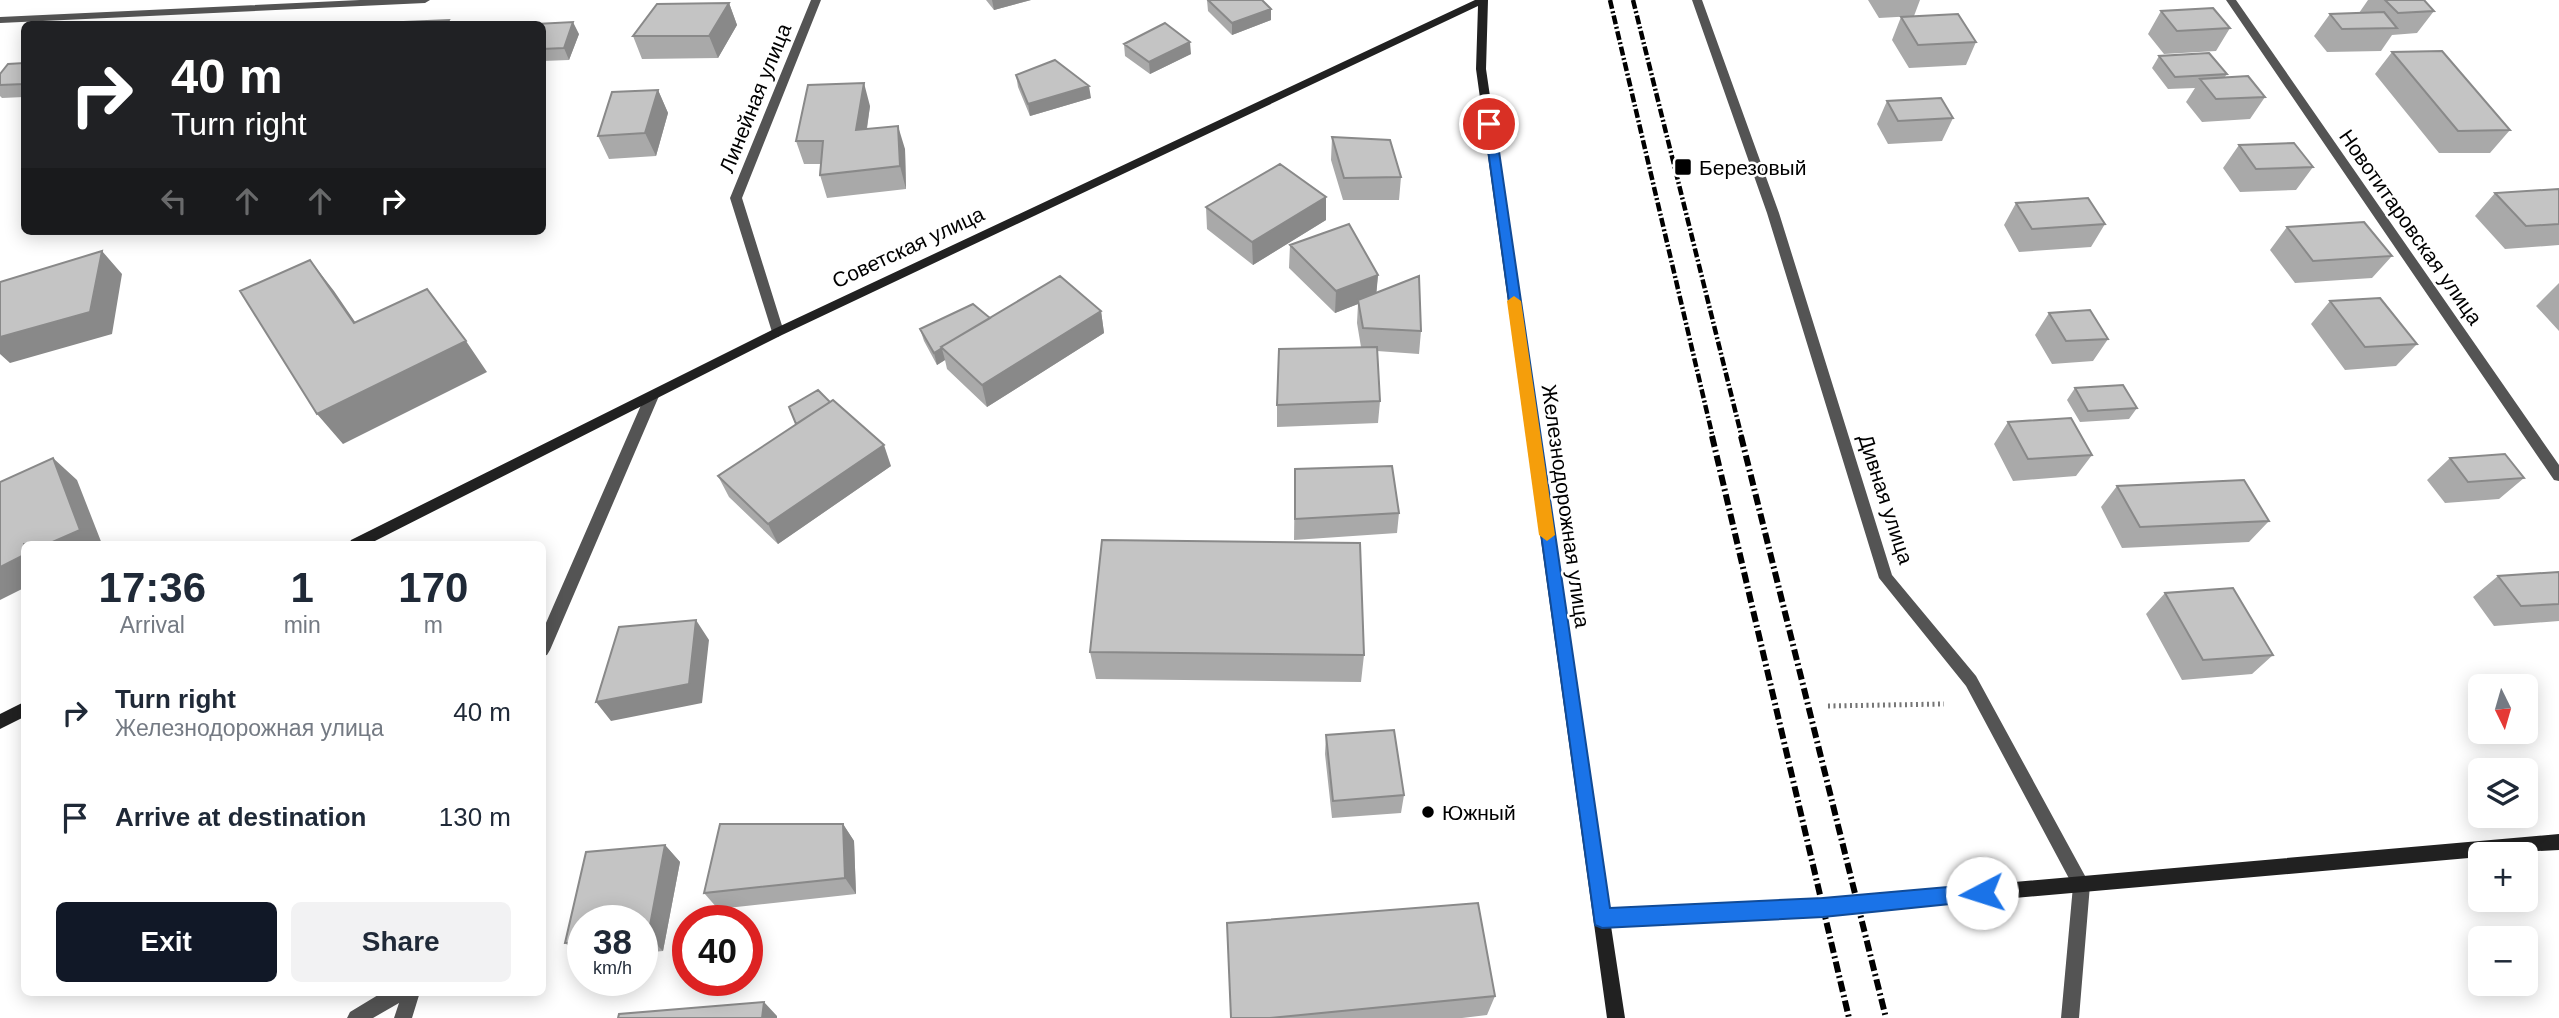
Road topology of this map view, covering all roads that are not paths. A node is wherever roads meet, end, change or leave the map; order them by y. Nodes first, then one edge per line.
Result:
1 (425, 0) edge
2 (816, 0) edge
3 (1483, 0) edge
4 (1698, 0) edge
5 (2231, 0) edge
6 (387, 2) edge
7 (0, 20) edge
8 (778, 331) junction
9 (652, 396) junction
10 (2559, 476) edge
11 (362, 541) edge
12 (546, 641) edge
13 (21, 711) edge
14 (0, 722) edge
15 (2559, 842) edge
16 (2082, 885) junction
17 (1602, 918) junction
18 (394, 996) edge
19 (410, 996) edge
20 (356, 1018) edge
21 (402, 1018) edge
22 (1616, 1018) edge
23 (2070, 1018) edge

1 - 6 street
2 - 8 street, Линейная улица
3 - 8 street, Советская улица
3 - 17 street, Железнодорожная улица
4 - 16 street, Дивная улица
5 - 10 street, Новотитаровская улица
6 - 7 street
8 - 9 street, Советская улица
9 - 11 street, Советская улица
9 - 12 street
13 - 14 street
15 - 16 street
16 - 17 street
16 - 23 street
17 - 22 street, Железнодорожная улица
18 - 20 street
19 - 21 street

